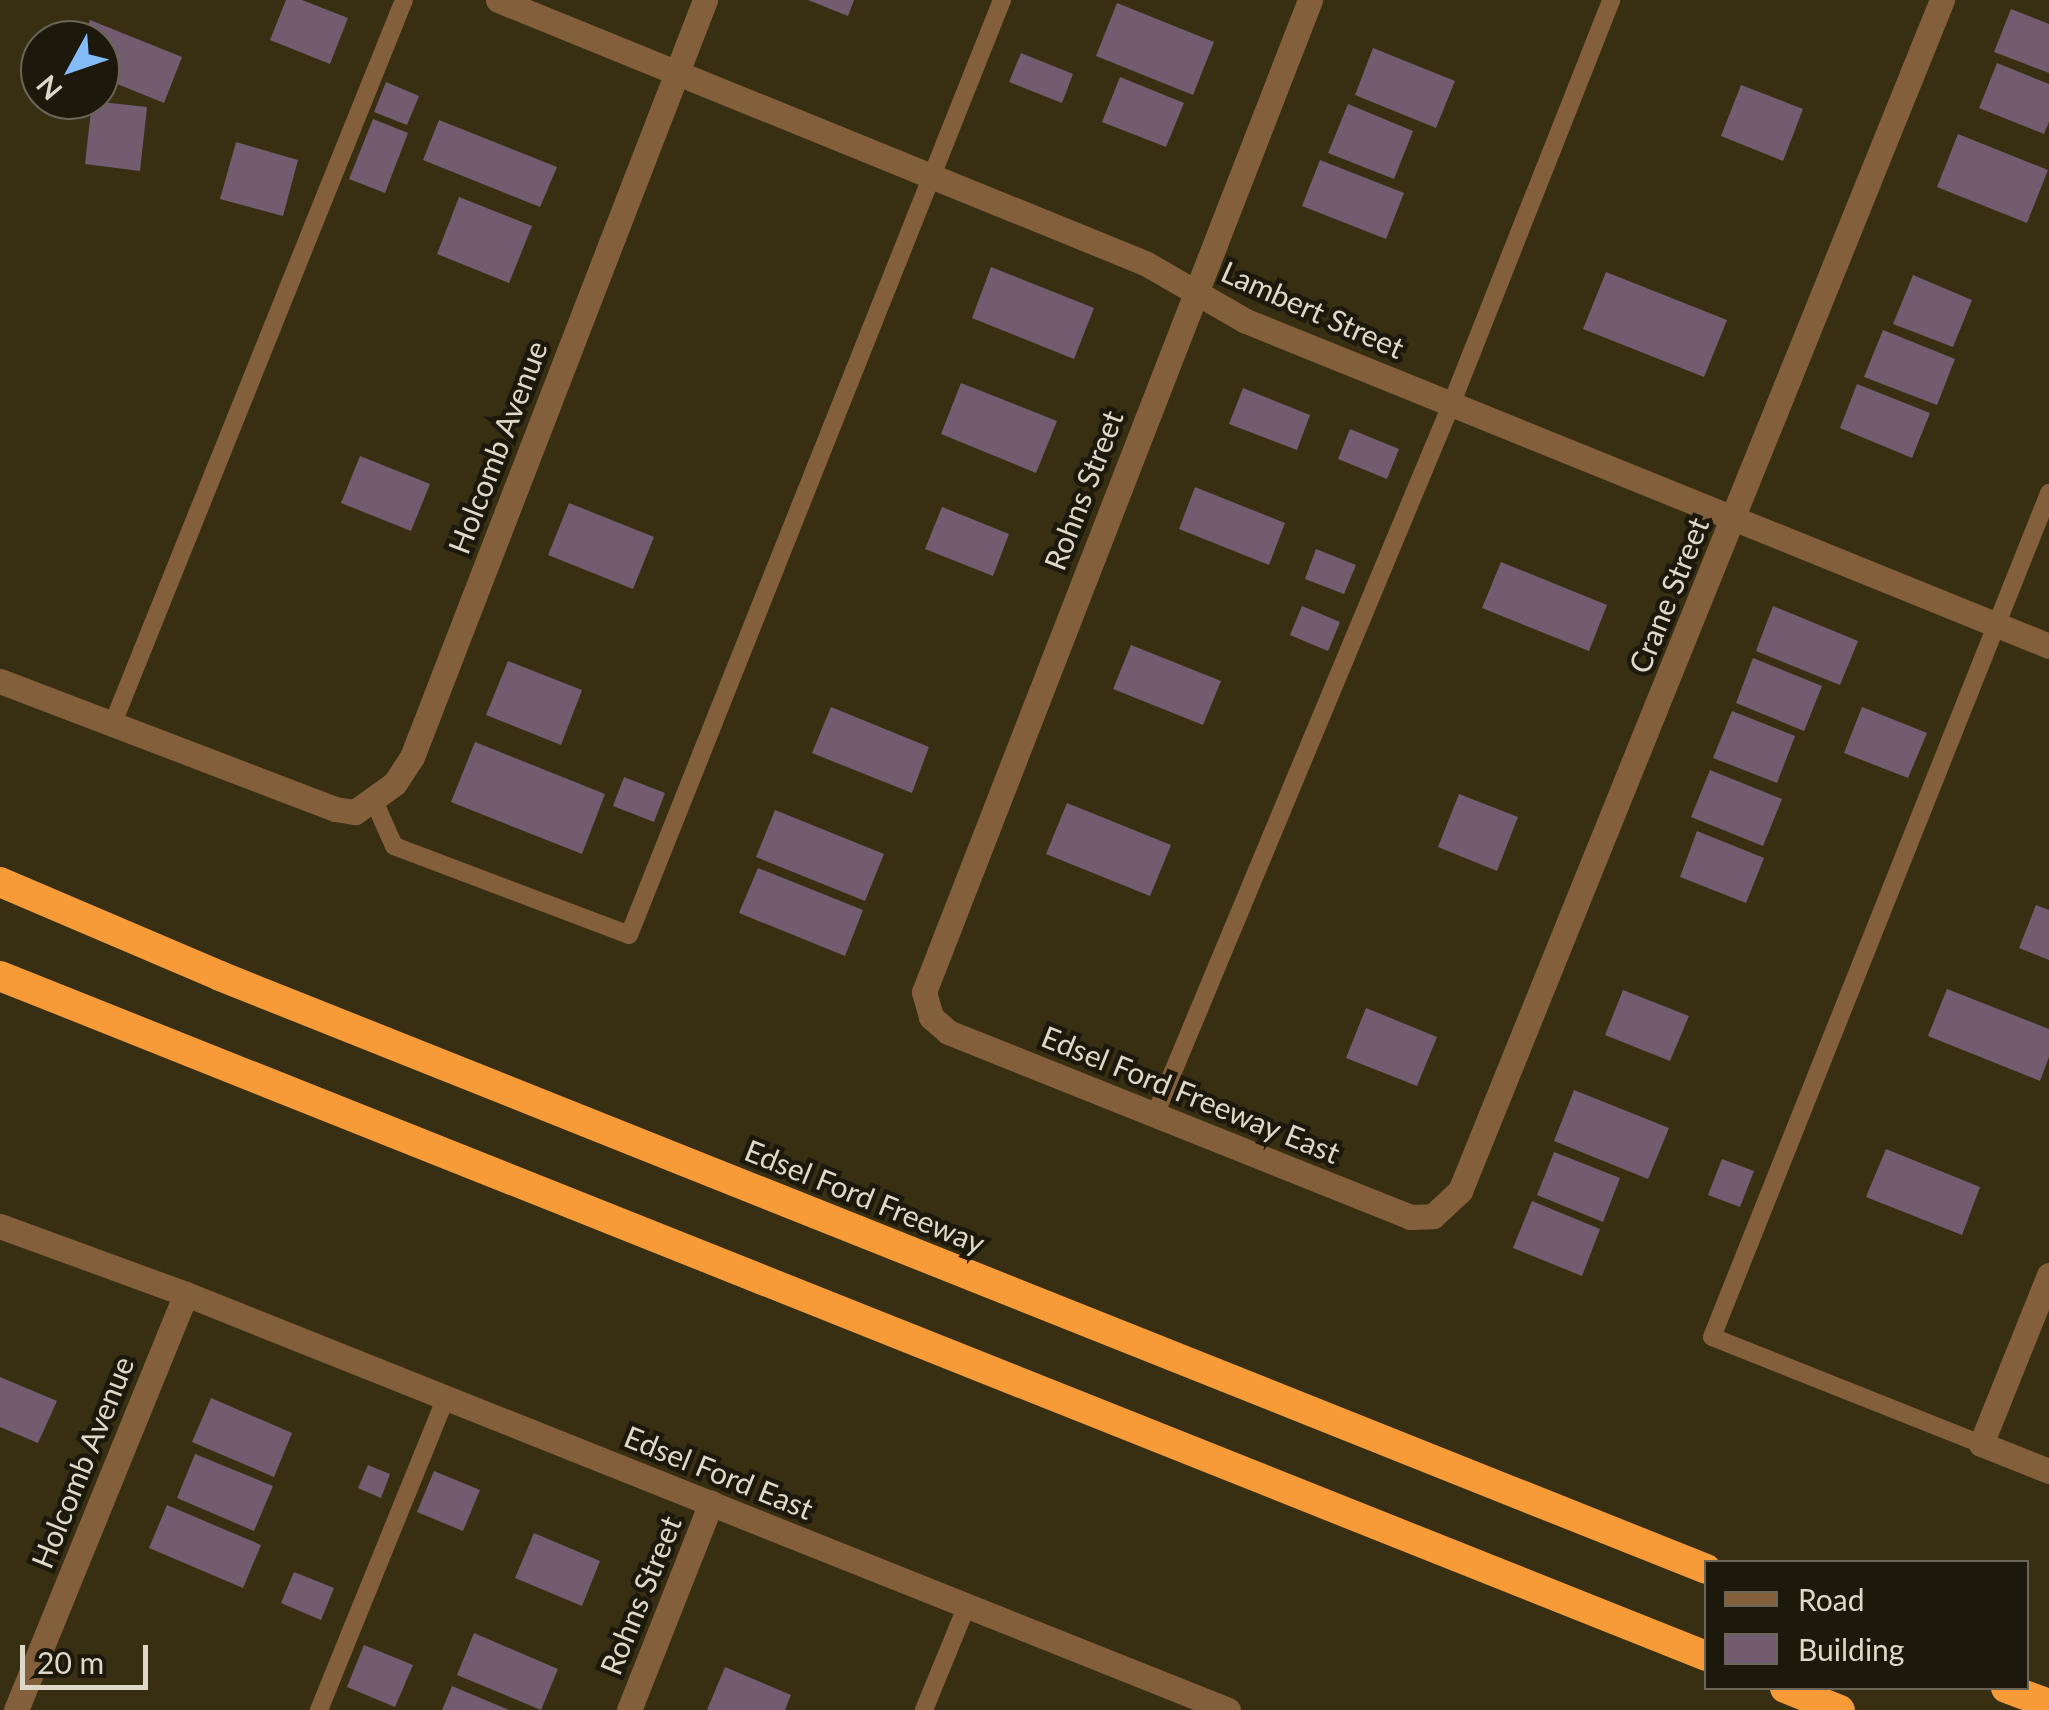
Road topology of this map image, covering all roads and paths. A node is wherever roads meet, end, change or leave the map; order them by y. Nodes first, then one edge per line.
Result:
1 (404, 0) edge
2 (498, 0) edge
3 (705, 0) edge
4 (1002, 0) edge
5 (1310, 0) edge
6 (1611, 0) edge
7 (1942, 0) edge
8 (676, 72) junction
9 (931, 177) junction
10 (1196, 291) junction
11 (1450, 405) junction
12 (2049, 492) edge
13 (1733, 521) junction
14 (1995, 625) junction
15 (2049, 646) edge
16 (0, 680) edge
17 (112, 723) junction
18 (374, 801) junction
19 (0, 882) edge
20 (0, 976) edge
21 (927, 1004) joint
22 (1155, 1115) junction
23 (1443, 1209) joint
24 (0, 1226) edge
25 (2049, 1276) edge
26 (186, 1294) junction
27 (446, 1398) junction
28 (1981, 1444) junction
29 (2049, 1472) edge
30 (710, 1504) junction
31 (1704, 1568) edge
32 (966, 1606) junction
33 (1704, 1655) edge
34 (1790, 1690) edge
35 (2011, 1690) edge
36 (2049, 1704) edge
37 (16, 1710) edge
38 (320, 1710) edge
39 (629, 1710) edge
40 (924, 1710) edge
41 (1228, 1710) edge
42 (1840, 1710) edge

1 - 17 lane
2 - 8 street, Lambert Street
3 - 8 street, Holcomb Avenue
4 - 9 lane
5 - 10 street, Rohns Street
6 - 11 lane
7 - 13 street, Crane Street
8 - 9 street, Lambert Street
8 - 18 street, Holcomb Avenue
9 - 10 street, Lambert Street
9 - 18 lane
10 - 11 street, Lambert Street
10 - 21 street, Rohns Street
11 - 13 street, Lambert Street
11 - 22 lane
12 - 14 lane
13 - 14 street, Lambert Street
13 - 23 street, Crane Street
14 - 15 street, Lambert Street
14 - 28 lane
16 - 17 street
17 - 18 street
19 - 31 highway, Edsel Ford Freeway
20 - 33 highway
21 - 22 street, Edsel Ford Freeway East
22 - 23 street, Edsel Ford Freeway East
24 - 26 street, Edsel Ford East
25 - 28 street
26 - 27 street, Edsel Ford East
26 - 37 street, Holcomb Avenue
27 - 30 street, Edsel Ford East
27 - 38 lane
28 - 29 street
30 - 32 street, Edsel Ford East
30 - 39 street, Rohns Street
32 - 40 lane
32 - 41 street, Edsel Ford East
34 - 42 highway
35 - 36 highway

